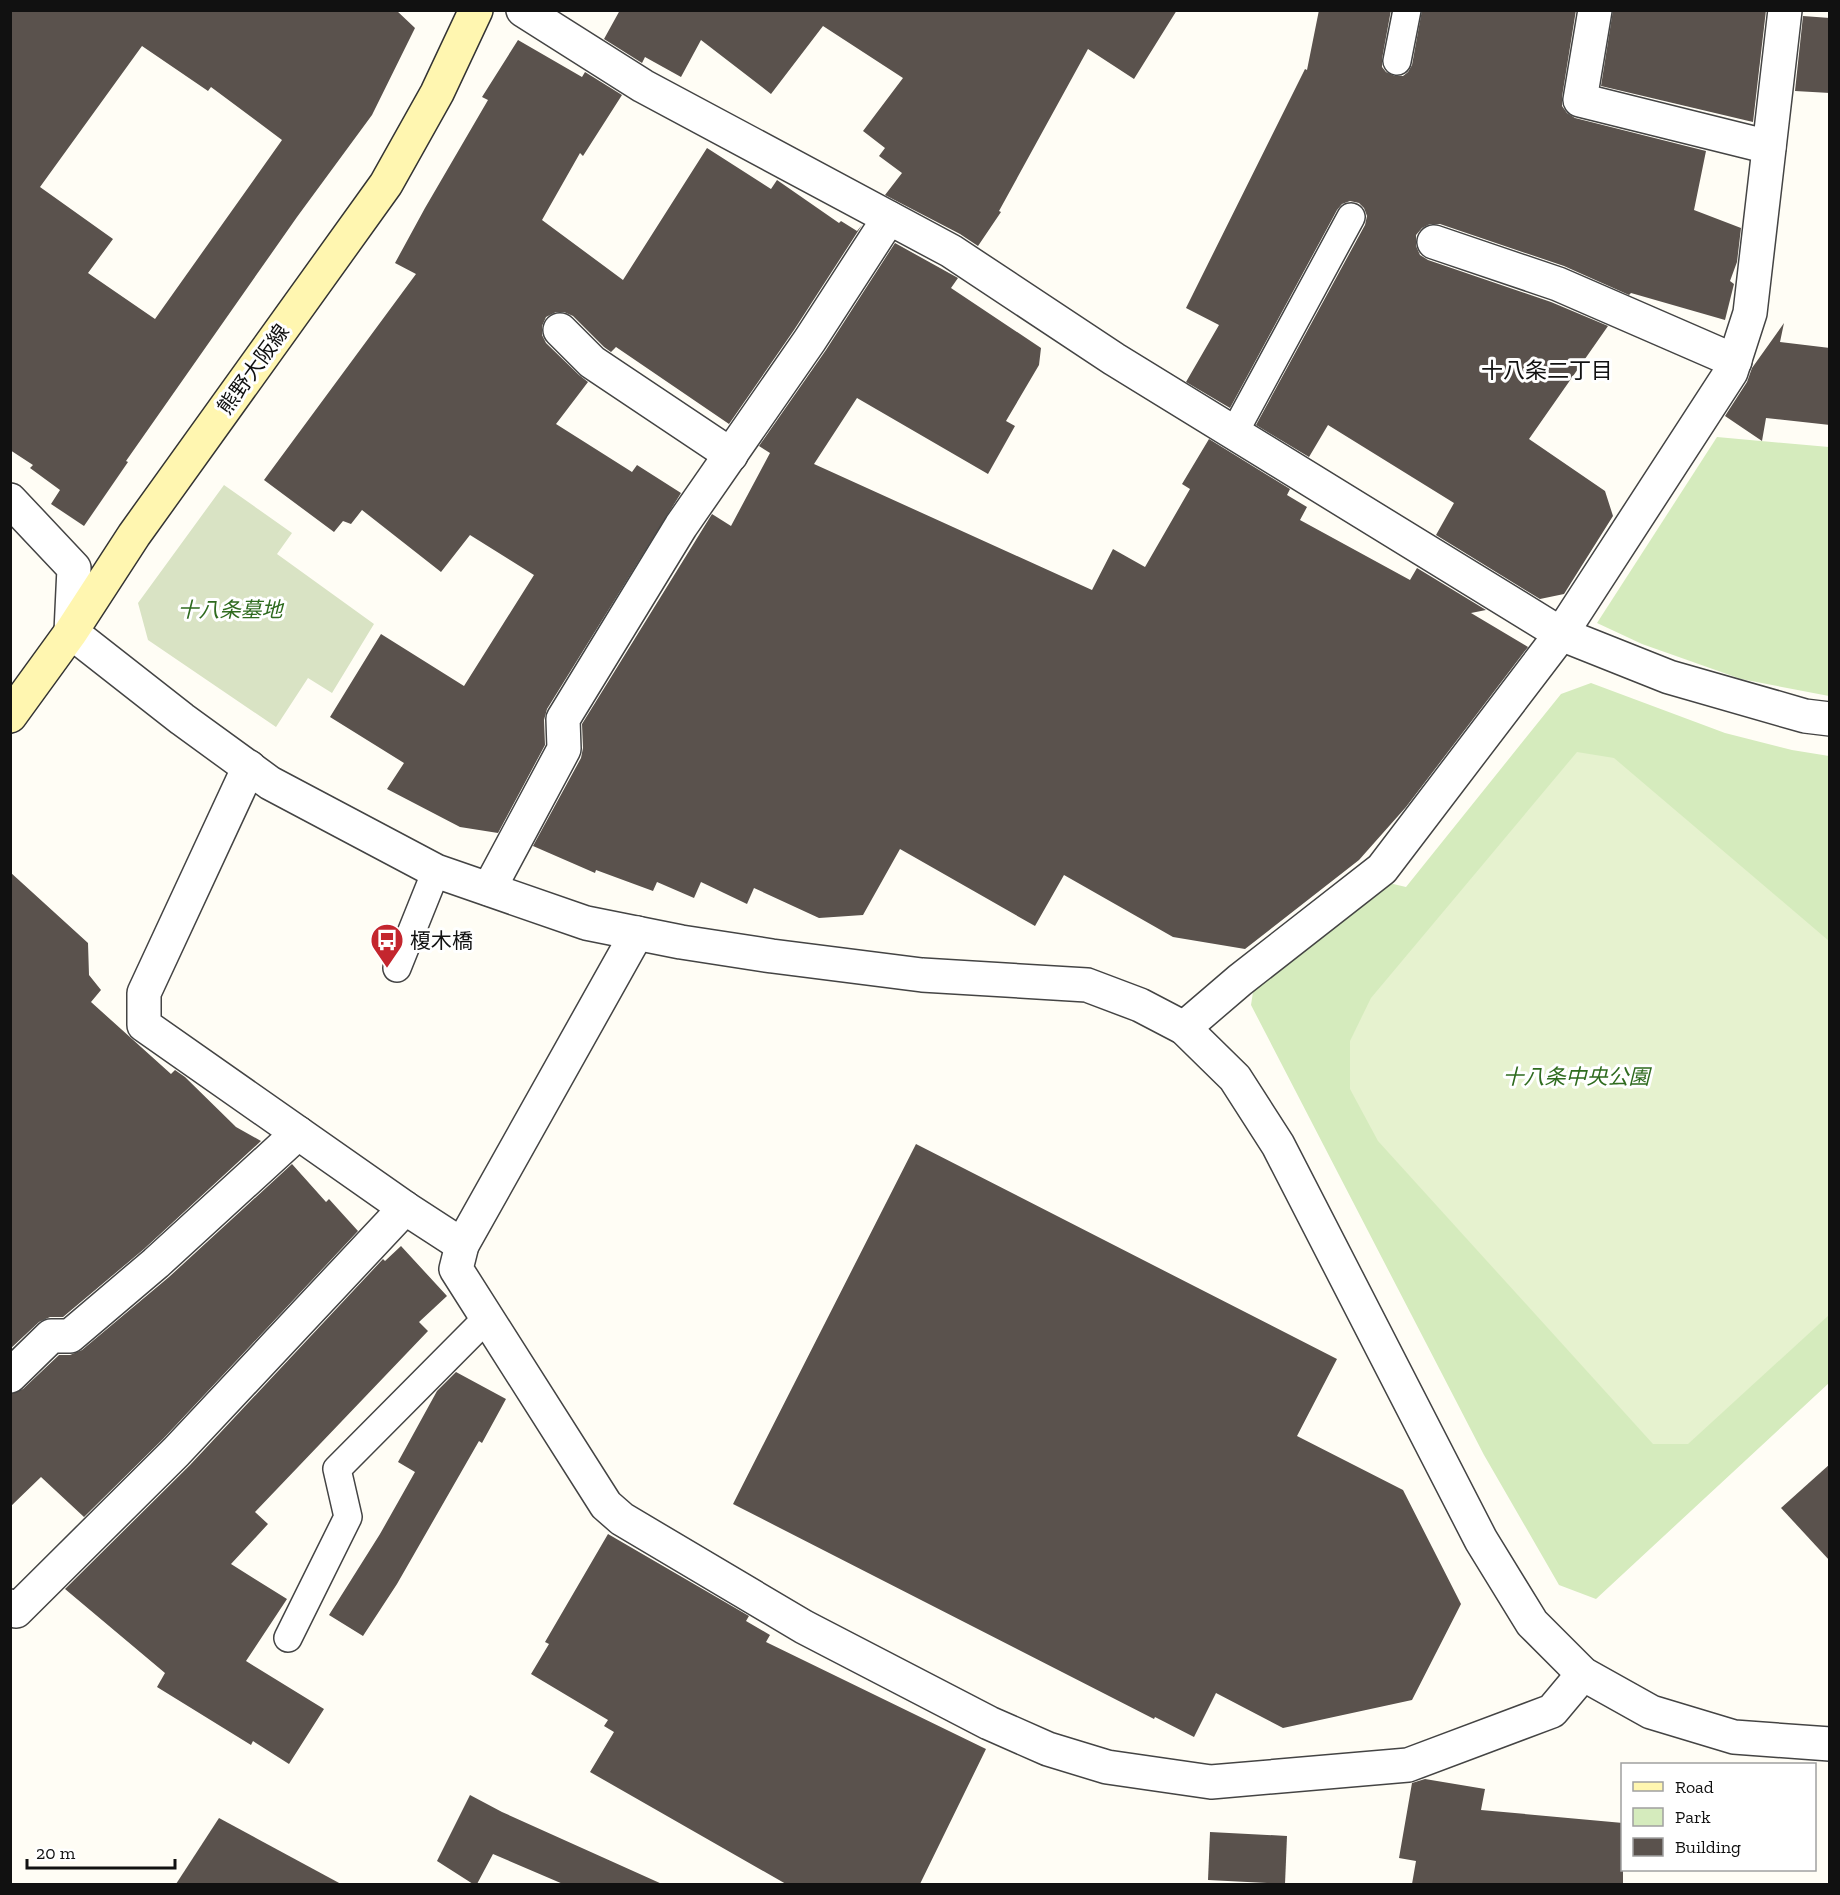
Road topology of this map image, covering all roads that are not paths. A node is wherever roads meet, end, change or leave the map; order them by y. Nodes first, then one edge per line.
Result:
1 (476, 10) edge
2 (523, 10) edge
3 (1407, 10) edge
4 (1595, 10) edge
5 (1785, 10) edge
6 (1397, 61) dead end
7 (1769, 147) junction
8 (1351, 217) dead end
9 (889, 218) junction
10 (1434, 242) dead end
11 (560, 330) dead end
12 (1735, 361) junction
13 (1234, 433) junction
14 (731, 455) junction
15 (10, 500) edge
16 (71, 632) junction
17 (1561, 634) junction
18 (10, 716) edge
19 (1830, 719) edge
20 (249, 768) junction
21 (436, 871) junction
22 (489, 889) junction
23 (637, 933) junction
24 (397, 968) dead end
25 (1184, 1028) junction
26 (298, 1133) junction
27 (405, 1208) junction
28 (462, 1245) junction
29 (487, 1317) junction
30 (10, 1376) edge
31 (10, 1606) edge
32 (288, 1638) dead end
33 (1583, 1674) junction
34 (1830, 1744) edge

1 - 16 main road, 熊野大阪線
2 - 9 street
3 - 6 lane
4 - 7 street
5 - 7 street
7 - 12 street
8 - 13 lane
9 - 13 street
9 - 14 street
10 - 12 street
11 - 14 street
12 - 17 street
13 - 17 street
14 - 22 street
15 - 16 street
16 - 18 main road, 熊野大阪線
16 - 20 street
17 - 19 street
17 - 25 street
20 - 21 street
20 - 26 street
21 - 22 street
21 - 24 lane
22 - 23 street
23 - 25 street
23 - 28 street
25 - 33 street
26 - 27 street
26 - 30 street
27 - 28 street
27 - 31 street
28 - 29 street
29 - 32 lane
29 - 33 street
33 - 34 street

